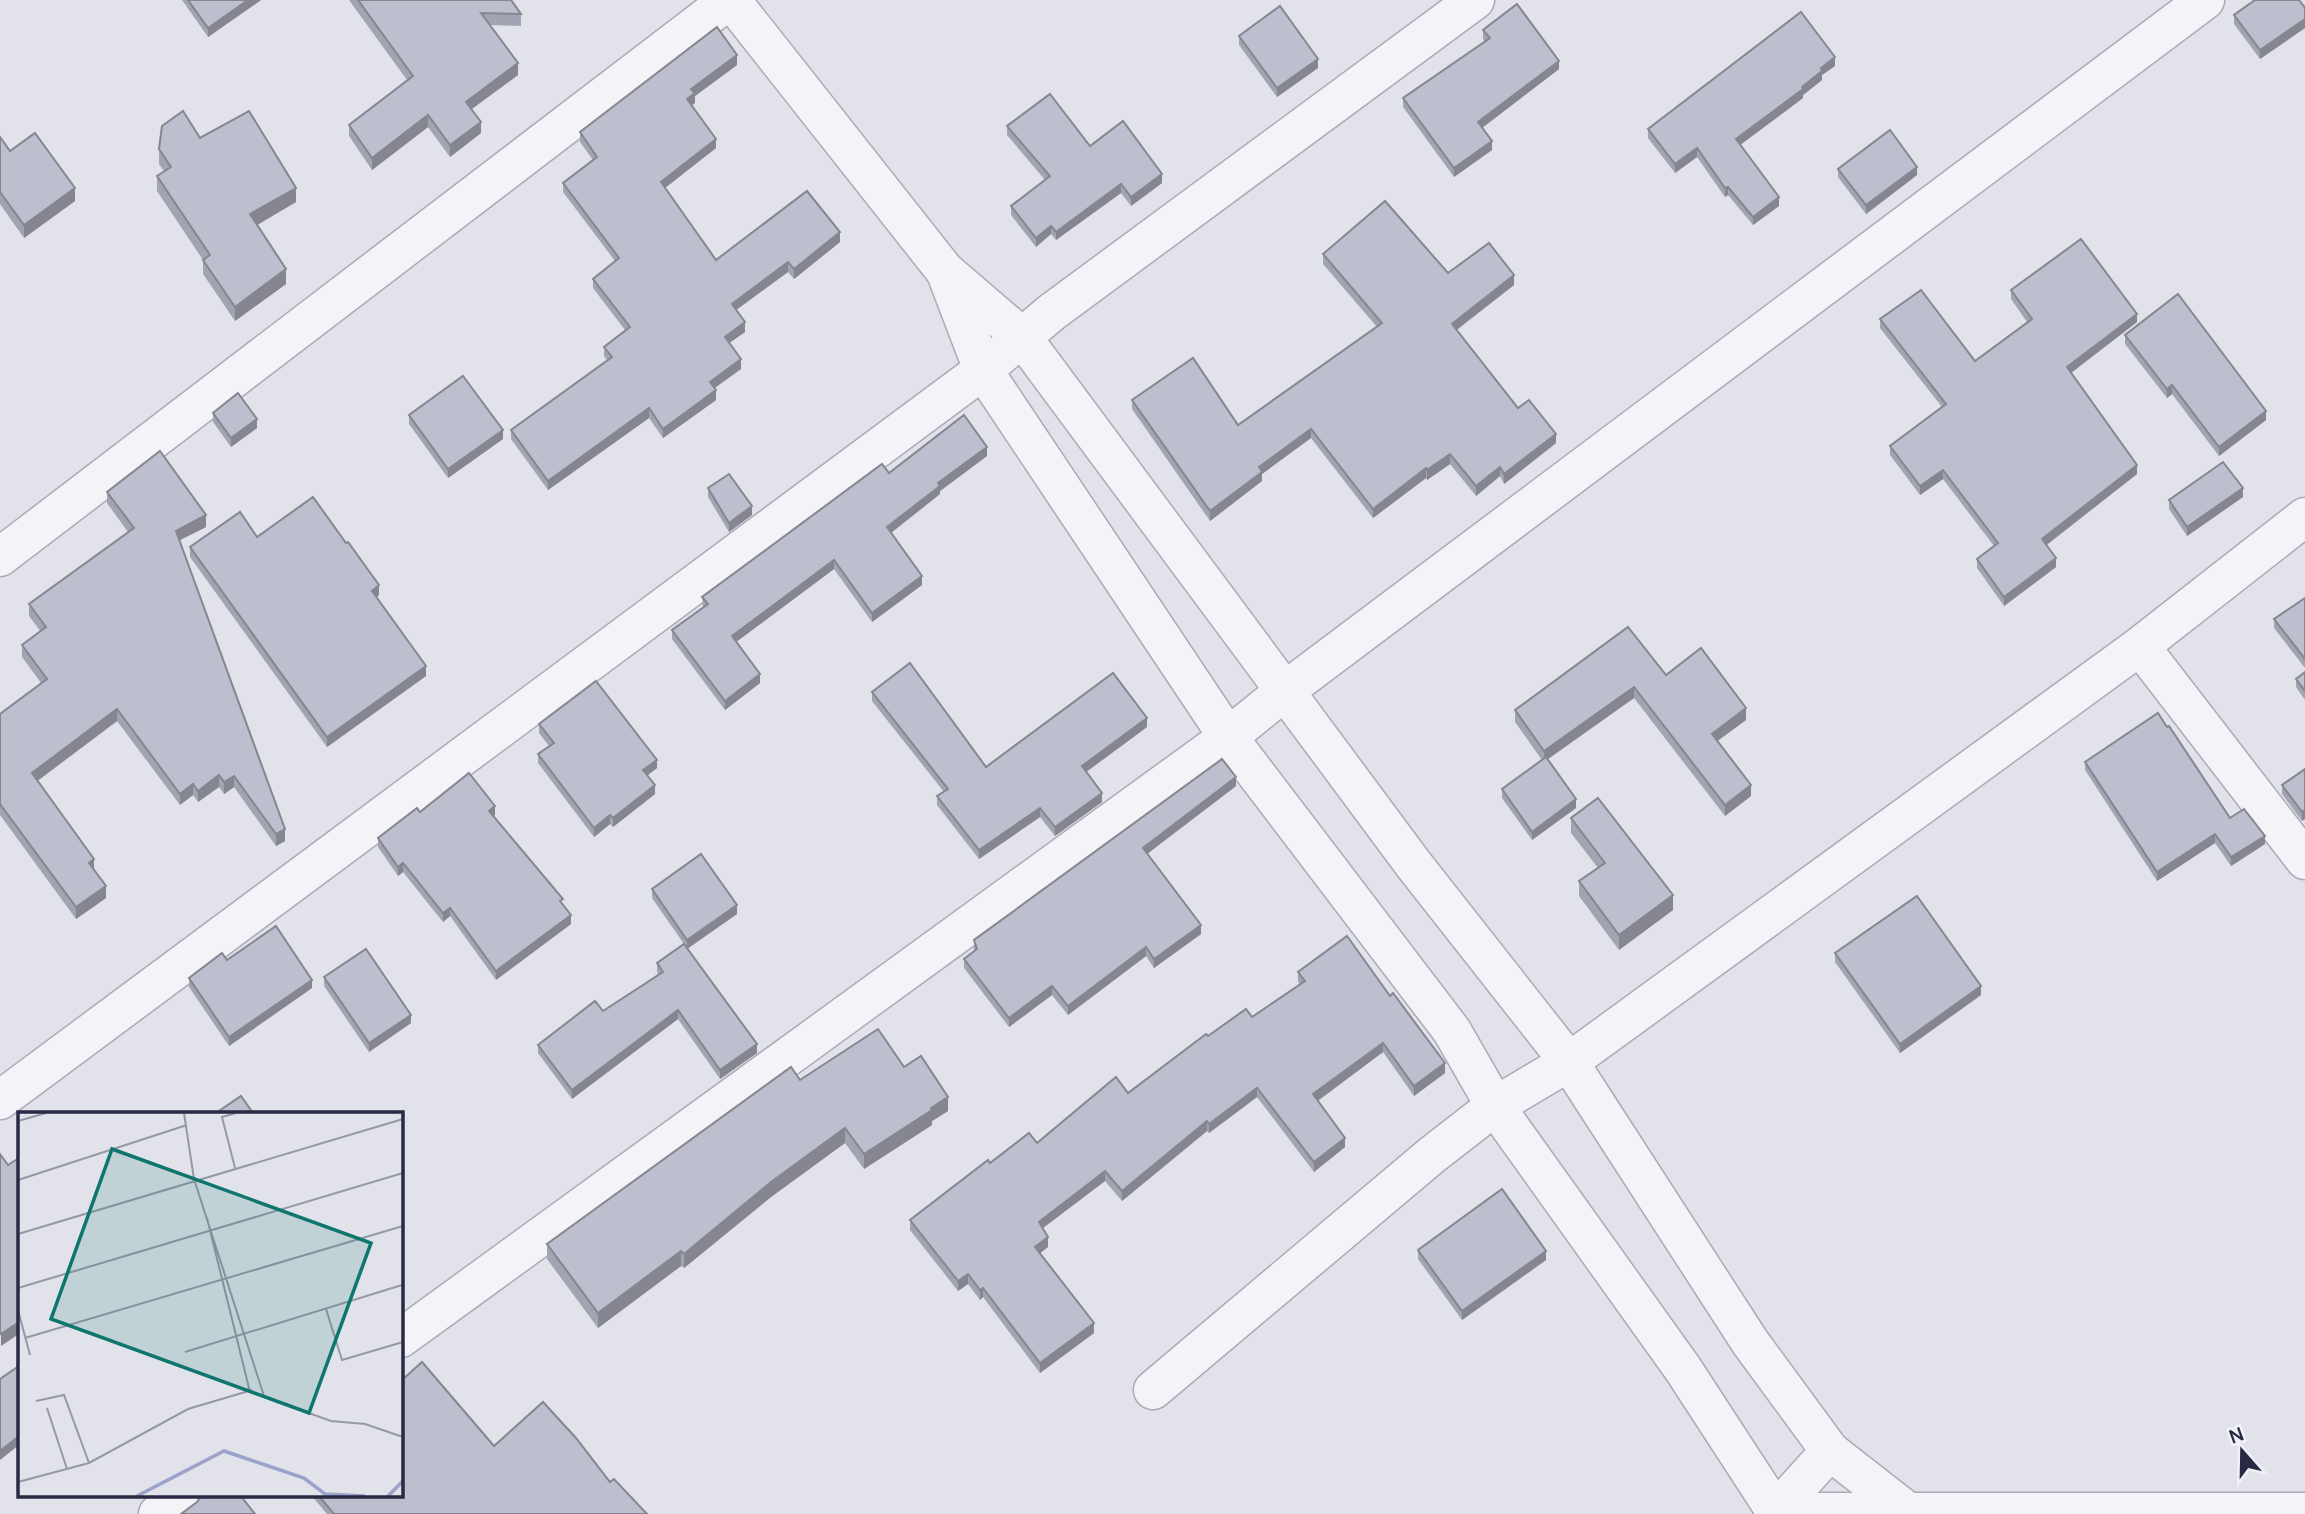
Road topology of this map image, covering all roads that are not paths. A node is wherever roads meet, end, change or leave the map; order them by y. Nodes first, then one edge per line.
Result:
1 (730, 0) edge
2 (1475, 0) edge
3 (2205, 0) edge
4 (945, 271) junction
5 (1022, 337) junction
6 (983, 370) junction
7 (2305, 517) edge
8 (0, 557) edge
9 (2140, 646) junction
10 (1286, 690) junction
11 (1228, 737) junction
12 (2305, 860) edge
13 (1569, 1062) junction
14 (0, 1100) edge
15 (1495, 1106) junction
16 (402, 1337) edge
17 (1153, 1390) dead end
18 (1830, 1451) junction
19 (183, 1496) edge
20 (1908, 1512) junction
21 (2305, 1512) edge
22 (1775, 1513) edge
23 (158, 1514) edge

1 - 4 street
1 - 8 street
2 - 5 street
3 - 10 street
4 - 5 street
4 - 6 street
5 - 6 street
5 - 10 street
6 - 11 street
6 - 14 street
7 - 9 street
9 - 12 street
9 - 13 street
10 - 11 street
10 - 13 street
11 - 15 street
11 - 16 street
13 - 15 street
13 - 18 street
15 - 17 street
15 - 22 street
18 - 20 street
18 - 22 street
19 - 23 street
20 - 21 street
20 - 22 street

